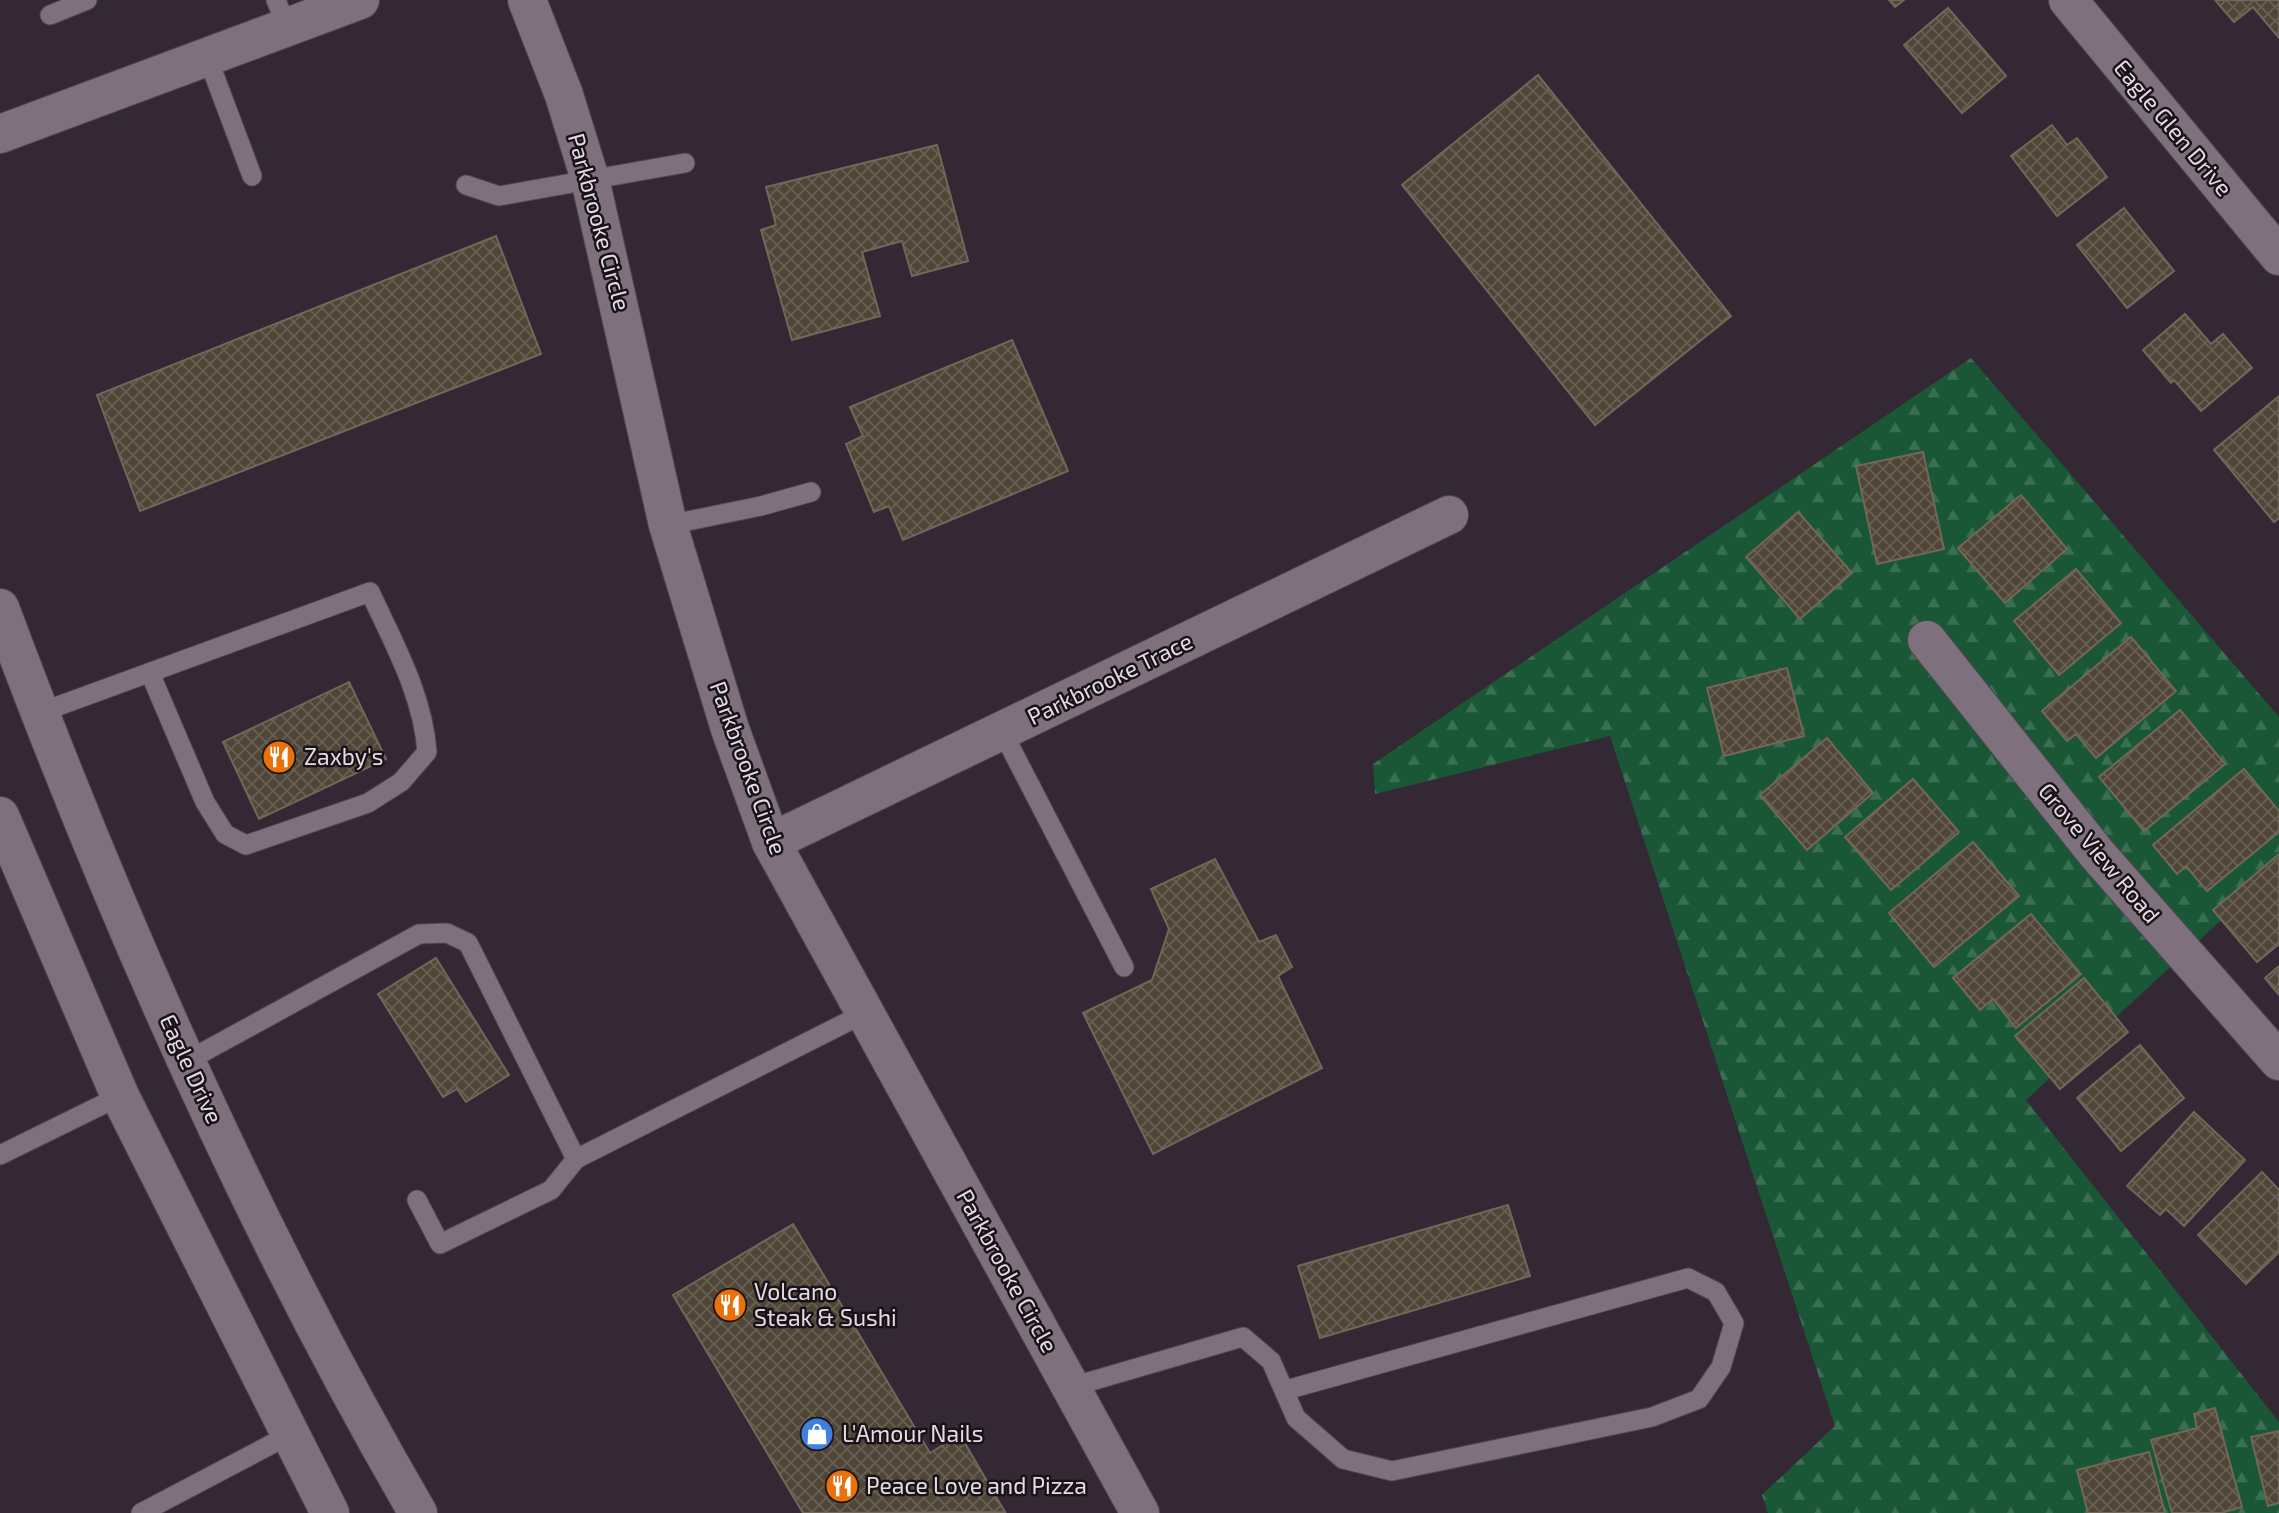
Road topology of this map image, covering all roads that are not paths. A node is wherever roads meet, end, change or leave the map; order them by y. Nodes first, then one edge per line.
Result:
1 (87, 0) edge
2 (360, 0) edge
3 (527, 0) edge
4 (2068, 0) edge
5 (281, 13) edge
6 (50, 15) dead end
7 (207, 56) junction
8 (0, 134) edge
9 (685, 163) dead end
10 (252, 176) dead end
11 (590, 179) junction
12 (466, 185) dead end
13 (2279, 256) edge
14 (811, 492) dead end
15 (1449, 515) dead end
16 (668, 525) junction
17 (0, 608) edge
18 (1927, 640) dead end
19 (150, 673) junction
20 (39, 713) junction
21 (1002, 731) junction
22 (3, 829) edge
23 (771, 842) junction
24 (1124, 967) dead end
25 (865, 1013) junction
26 (187, 1061) junction
27 (2279, 1061) edge
28 (120, 1096) junction
29 (0, 1155) edge
30 (576, 1159) junction
31 (417, 1200) dead end
32 (1071, 1387) junction
33 (1286, 1390) junction
34 (289, 1435) junction
35 (141, 1513) edge
36 (330, 1513) edge
37 (418, 1513) edge
38 (1140, 1513) edge

1 - 6 lane
2 - 5 street
3 - 11 street, Parkbrooke Circle
4 - 13 street, Eagle Glen Drive
5 - 7 street
7 - 8 street
7 - 10 lane
9 - 11 lane
11 - 12 lane
11 - 16 street, Parkbrooke Circle
14 - 16 lane
15 - 21 street, Parkbrooke Trace
16 - 23 street, Parkbrooke Circle
17 - 20 street, Eagle Drive
18 - 27 street, Grove View Road
19 - 19 lane
19 - 20 lane
20 - 26 street, Eagle Drive
21 - 23 street, Parkbrooke Trace
21 - 24 lane
22 - 28 street
23 - 25 street, Parkbrooke Circle
25 - 30 lane
25 - 32 street, Parkbrooke Circle
26 - 30 lane
26 - 37 street, Eagle Drive
28 - 29 lane
28 - 34 street
30 - 31 lane
32 - 33 lane
32 - 38 street, Parkbrooke Circle
33 - 33 lane
34 - 35 lane
34 - 36 street

